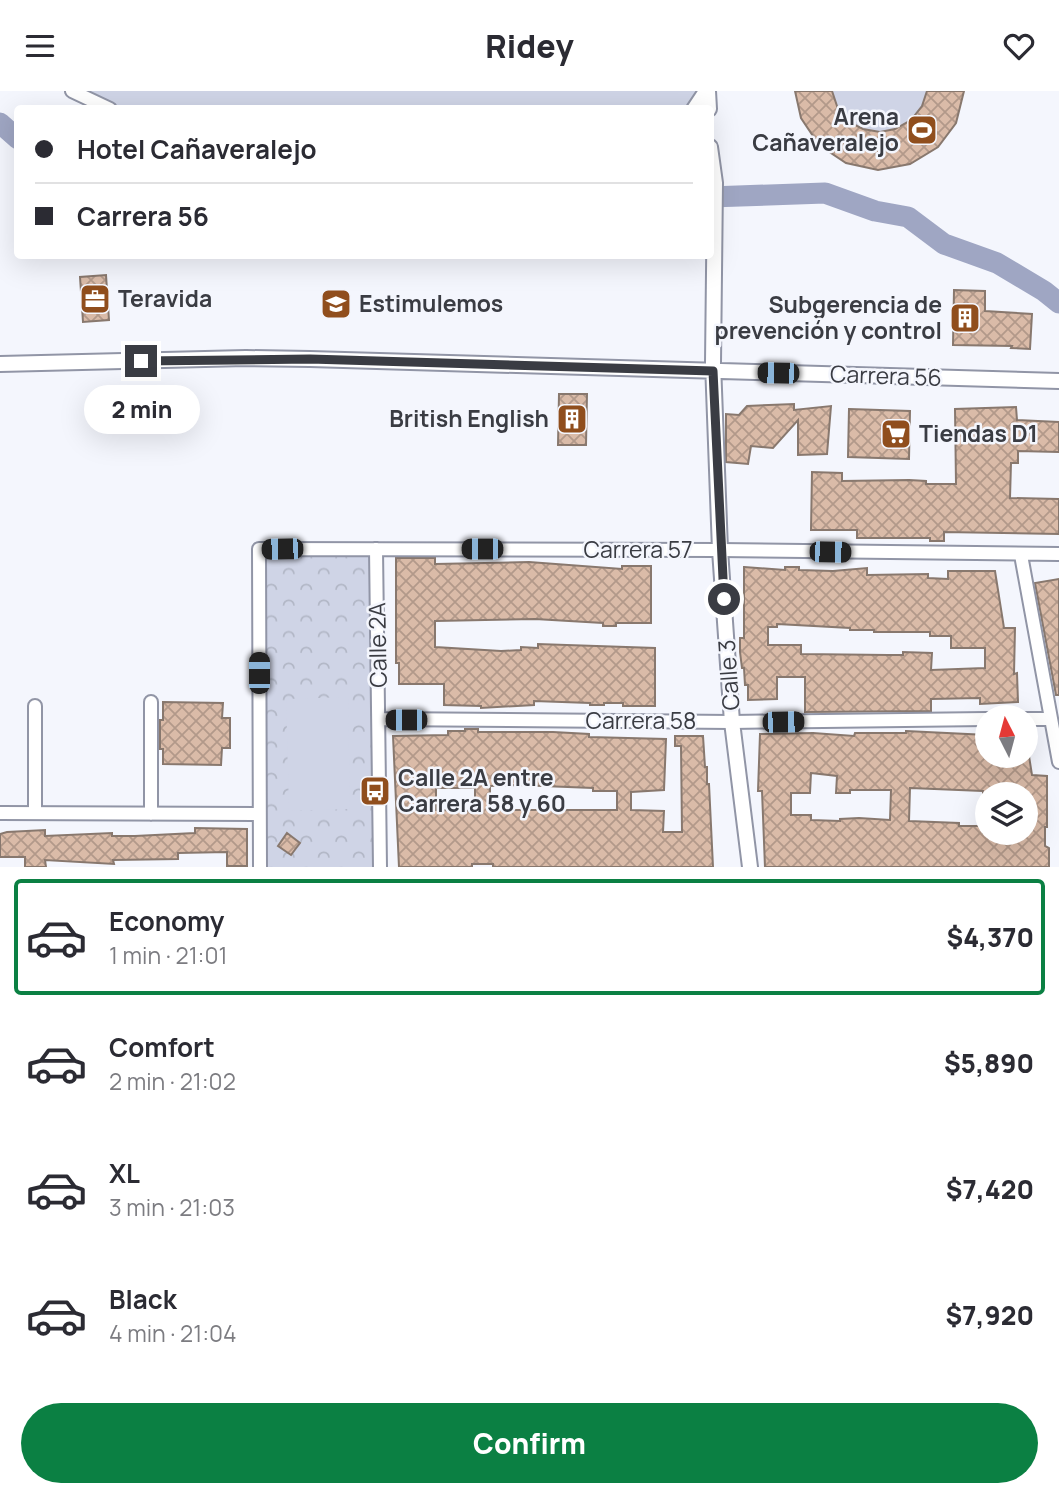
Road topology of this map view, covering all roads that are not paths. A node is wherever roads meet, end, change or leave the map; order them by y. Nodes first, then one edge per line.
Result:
1 (72, 91) edge
2 (102, 105) edge
3 (714, 176) edge
4 (0, 364) edge
5 (713, 371) junction
6 (1059, 381) edge
7 (376, 549) junction
8 (720, 550) junction
9 (1059, 554) edge
10 (1021, 555) junction
11 (151, 702) dead end
12 (35, 706) dead end
13 (379, 719) junction
14 (975, 719) edge
15 (1038, 719) edge
16 (1050, 719) junction
17 (732, 722) junction
18 (1059, 762) edge
19 (0, 813) edge
20 (35, 813) junction
21 (150, 814) junction
22 (260, 814) junction
23 (260, 867) edge
24 (380, 867) edge
25 (750, 867) edge

1 - 2 street
3 - 5 street, Calle 3
4 - 5 street, Carrera 56
5 - 6 street, Carrera 56
5 - 8 street, Calle 3
7 - 8 street, Carrera 57
7 - 13 street, Calle 2A
7 - 22 street, Carrera 57
8 - 10 street, Carrera 57
8 - 17 street, Calle 3
9 - 10 street, Carrera 57
10 - 16 street
11 - 21 street
12 - 20 street
13 - 17 street, Carrera 58
13 - 24 street, Calle 2A
14 - 17 street, Carrera 58
15 - 16 street
16 - 18 street
17 - 25 street, Calle 3
19 - 20 street
20 - 21 street
21 - 22 street
22 - 23 street

